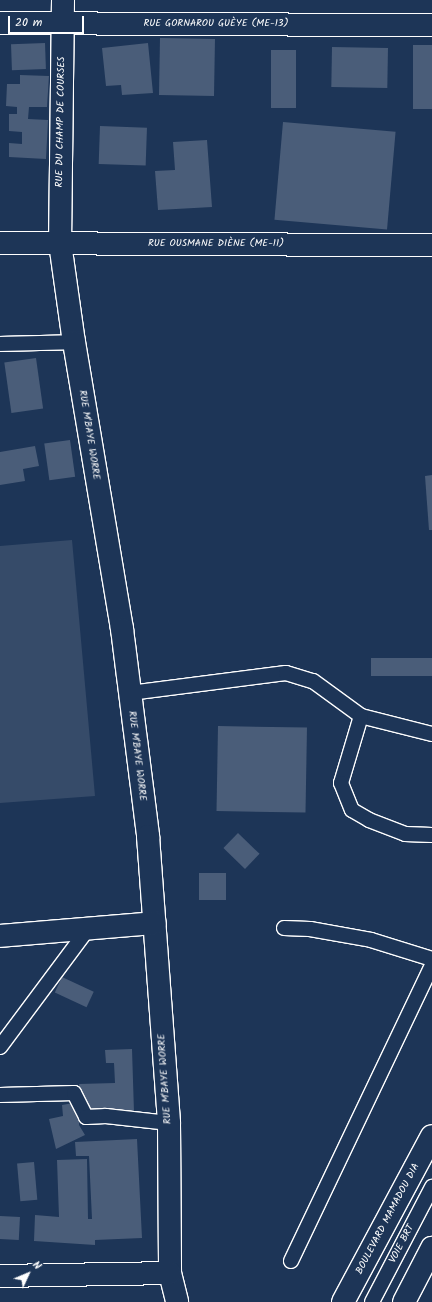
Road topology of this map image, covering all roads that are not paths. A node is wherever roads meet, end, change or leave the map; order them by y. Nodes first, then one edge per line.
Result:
1 (63, 0) edge
2 (0, 23) edge
3 (62, 23) junction
4 (432, 25) edge
5 (0, 243) edge
6 (60, 243) junction
7 (432, 245) edge
8 (74, 342) junction
9 (0, 344) edge
10 (130, 693) junction
11 (361, 716) junction
12 (432, 734) edge
13 (432, 835) edge
14 (154, 923) junction
15 (284, 928) dead end
16 (88, 929) junction
17 (0, 936) edge
18 (432, 958) edge
19 (432, 966) edge
20 (0, 1046) edge
21 (0, 1095) edge
22 (169, 1123) junction
23 (432, 1136) edge
24 (432, 1187) edge
25 (432, 1248) edge
26 (291, 1261) dead end
27 (170, 1273) junction
28 (0, 1276) edge
29 (177, 1302) edge
30 (343, 1302) edge
31 (372, 1302) edge
32 (404, 1302) edge

1 - 3 street, RUE DU CHAMP DE COURSES
2 - 3 street, RUE GORNAROU GUÈYE (ME-13)
3 - 4 street, RUE GORNAROU GUÈYE (ME-13)
3 - 6 street, RUE DU CHAMP DE COURSES
5 - 6 street, RUE OUSMANE DIÈNE (ME-11)
6 - 7 street, RUE OUSMANE DIÈNE (ME-11)
6 - 8 street, RUE M'BAYE WORRE
8 - 9 lane
8 - 10 street, RUE M'BAYE WORRE
10 - 11 lane
10 - 14 street, RUE M'BAYE WORRE
11 - 12 lane
11 - 13 lane
14 - 16 street
14 - 22 street, RUE M'BAYE WORRE
15 - 18 lane
16 - 17 street
16 - 20 lane
19 - 26 lane
21 - 22 lane
22 - 27 street, RUE M'BAYE WORRE
23 - 30 street, BOULEVARD MAMADOU DIA
24 - 31 lane, VOIE BRT
25 - 32 street
27 - 28 street
27 - 29 street, RUE M'BAYE WORRE

